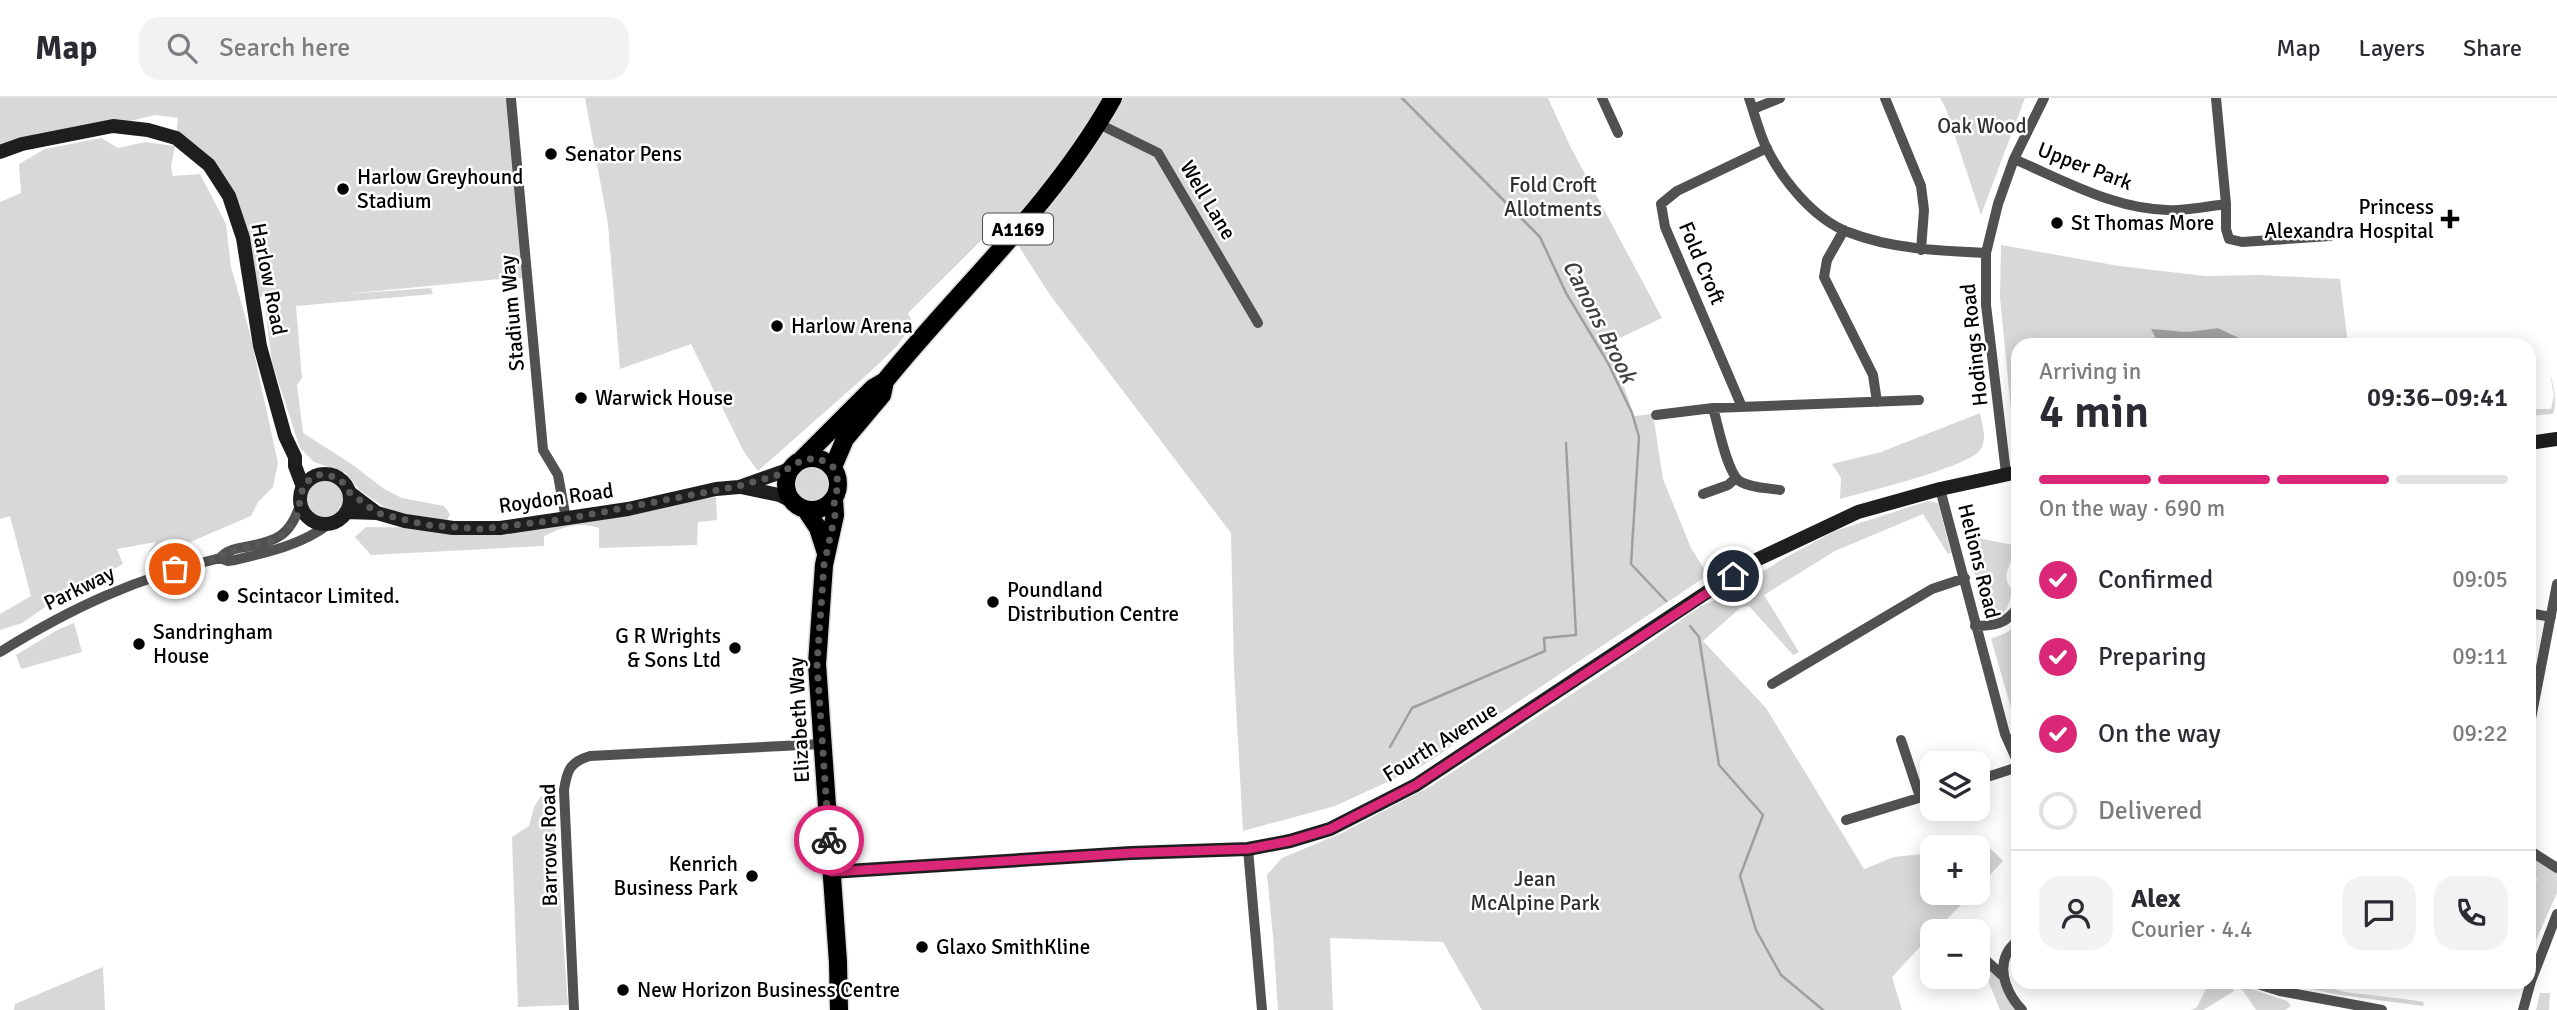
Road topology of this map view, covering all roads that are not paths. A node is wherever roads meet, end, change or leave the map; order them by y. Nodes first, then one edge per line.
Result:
1 (1113, 98) edge
2 (1602, 98) edge
3 (1780, 98) edge
4 (1885, 98) edge
5 (2043, 98) edge
6 (2216, 98) edge
7 (511, 99) edge
8 (1751, 103) edge
9 (1099, 124) junction
10 (1618, 133) dead end
11 (1767, 148) junction
12 (0, 152) edge
13 (2014, 159) junction
14 (2226, 204) junction
15 (1844, 230) junction
16 (2330, 236) dead end
17 (1921, 250) junction
18 (1986, 253) junction
19 (1258, 323) dead end
20 (885, 381) junction
21 (1919, 400) dead end
22 (1877, 402) junction
23 (1742, 407) junction
24 (1713, 408) junction
25 (1656, 415) dead end
26 (2557, 439) edge
27 (2536, 442) edge
28 (295, 457) junction
29 (796, 464) junction
30 (2011, 466) edge
31 (833, 467) junction
32 (2011, 472) edge
33 (321, 474) junction
34 (1737, 478) junction
35 (739, 486) junction
36 (303, 487) junction
37 (1940, 488) junction
38 (1780, 490) dead end
39 (349, 492) junction
40 (1703, 494) dead end
41 (834, 499) junction
42 (300, 505) junction
43 (799, 506) junction
44 (346, 512) junction
45 (377, 513) junction
46 (566, 519) junction
47 (329, 524) junction
48 (825, 553) junction
49 (219, 558) junction
50 (1965, 578) junction
51 (2557, 584) edge
52 (2536, 614) edge
53 (2011, 616) edge
54 (2551, 617) junction
55 (1975, 626) junction
56 (0, 652) edge
57 (1772, 684) dead end
58 (2536, 693) edge
59 (1901, 740) dead end
60 (822, 744) junction
61 (2011, 747) edge
62 (2011, 768) edge
63 (1990, 776) edge
64 (1920, 797) joint
65 (1846, 820) dead end
66 (1248, 849) junction
67 (2536, 854) edge
68 (2557, 868) edge
69 (831, 872) junction
70 (2557, 914) edge
71 (2011, 948) edge
72 (1990, 964) edge
73 (2536, 973) edge
74 (2003, 976) junction
75 (2288, 989) edge
76 (2530, 989) edge
77 (574, 1010) edge
78 (839, 1010) edge
79 (1262, 1010) edge
80 (2022, 1010) edge
81 (2382, 1010) edge
82 (2523, 1010) edge

1 - 9 main road, A1169
2 - 10 street
3 - 8 street
4 - 17 street
5 - 13 street, Hodings Road
6 - 14 street
7 - 46 street, Stadium Way
8 - 11 street
9 - 19 street, Well Lane
9 - 20 main road, A1169
11 - 15 street
11 - 23 street, Fold Croft
12 - 28 street, Harlow Road
13 - 14 street, Upper Park
13 - 18 street, Hodings Road
14 - 16 street
15 - 17 street
15 - 22 street
17 - 18 street
18 - 30 street, Hodings Road
20 - 29 main road, A1169
20 - 31 main road, A1169
21 - 22 street
22 - 23 street
23 - 24 street
24 - 25 street
24 - 34 street
26 - 27 street
28 - 33 street
28 - 36 street, Harlow Road
29 - 31 main road
29 - 35 street, Roydon Road
29 - 43 main road
31 - 41 main road
32 - 37 street, Fourth Avenue
33 - 36 street
33 - 39 street
34 - 38 street
34 - 40 street
35 - 43 street, Roydon Road
35 - 46 street, Roydon Road
36 - 42 street
37 - 50 street, Helions Road
37 - 66 street, Fourth Avenue
39 - 44 street
39 - 45 street, Roydon Road
41 - 43 main road
41 - 48 main road, Elizabeth Way
42 - 47 street
42 - 49 street, Parkway
43 - 48 main road, Elizabeth Way
44 - 45 street, Roydon Road
44 - 47 street
45 - 46 street, Roydon Road
47 - 49 street, Parkway
48 - 60 main road, Elizabeth Way
49 - 56 street, Parkway
50 - 55 street, Helions Road
50 - 57 street
51 - 54 street
52 - 54 street
53 - 55 street
54 - 58 street
55 - 61 street, Helions Road
59 - 64 street
60 - 69 main road, Elizabeth Way
60 - 77 street, Barrows Road
62 - 63 street
64 - 65 street
66 - 69 street, Fourth Avenue
66 - 79 street
67 - 68 street
69 - 78 main road, Elizabeth Way
70 - 73 street
71 - 74 street
72 - 74 street
74 - 80 street
75 - 81 street
76 - 82 street

